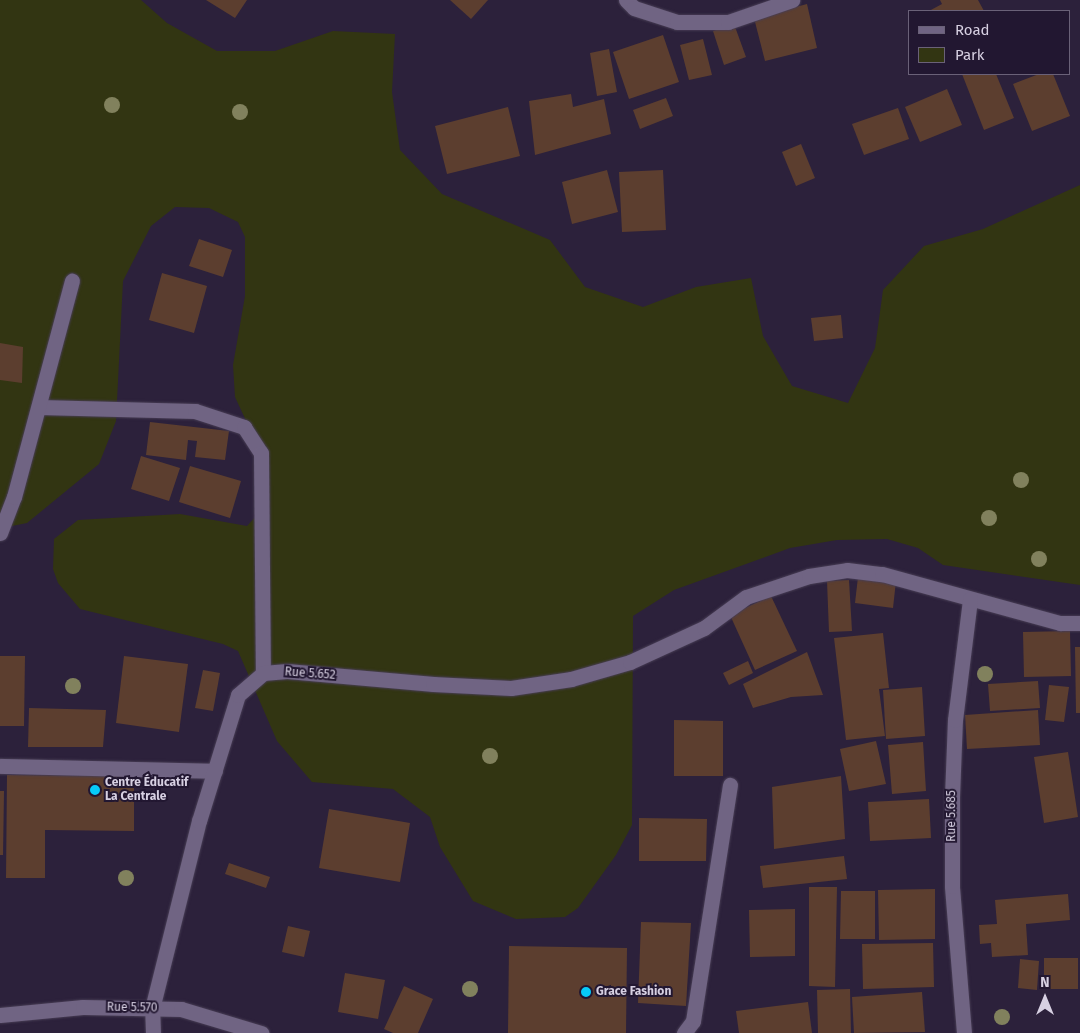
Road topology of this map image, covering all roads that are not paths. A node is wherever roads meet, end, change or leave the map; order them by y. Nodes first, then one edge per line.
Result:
1 (626, 0) edge
2 (792, 0) edge
3 (72, 281) dead end
4 (38, 407) junction
5 (0, 533) edge
6 (970, 599) junction
7 (1080, 624) edge
8 (263, 673) junction
9 (0, 766) edge
10 (215, 771) junction
11 (730, 785) dead end
12 (152, 1009) junction
13 (0, 1015) edge
14 (152, 1033) edge
15 (261, 1033) edge
16 (684, 1033) edge
17 (964, 1033) edge

1 - 2 street
3 - 4 street
4 - 5 street
4 - 8 street
6 - 7 street, Rue 5.652
6 - 8 street, Rue 5.652
6 - 17 street, Rue 5.685
8 - 10 street
9 - 10 street
10 - 12 street
11 - 16 street
12 - 13 street, Rue 5.570
12 - 14 street
12 - 15 street, Rue 5.570

